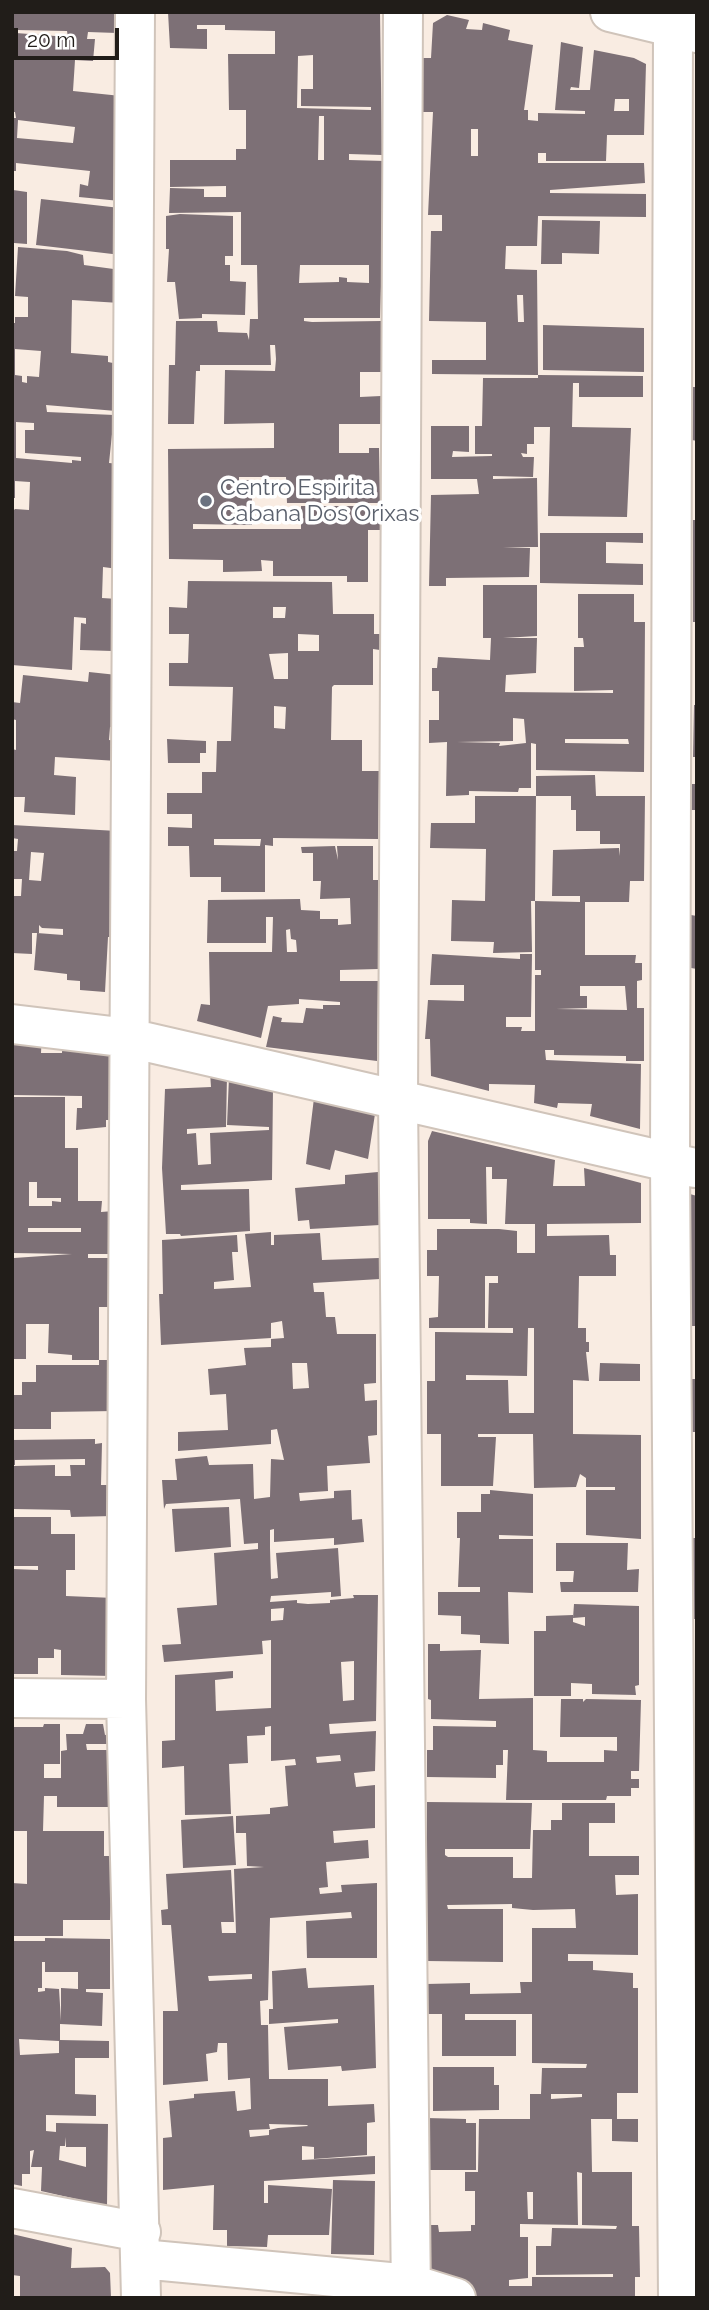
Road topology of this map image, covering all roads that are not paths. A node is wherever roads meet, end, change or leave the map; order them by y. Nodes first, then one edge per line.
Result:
1 (135, 12) edge
2 (403, 12) edge
3 (610, 12) edge
4 (685, 30) edge
5 (12, 1024) edge
6 (129, 1038) junction
7 (398, 1100) junction
8 (683, 1166) edge
9 (12, 1698) edge
10 (125, 1699) junction
11 (12, 2208) edge
12 (141, 2246) junction
13 (411, 2291) edge
14 (141, 2298) edge
15 (456, 2298) edge
16 (678, 2298) edge

1 - 6 street
2 - 7 street
3 - 4 street
4 - 8 street
5 - 6 street
6 - 7 street
6 - 10 street
7 - 8 street
7 - 13 street
8 - 16 street
9 - 10 street
10 - 12 street
11 - 12 street
12 - 13 street
12 - 14 street
13 - 15 street

